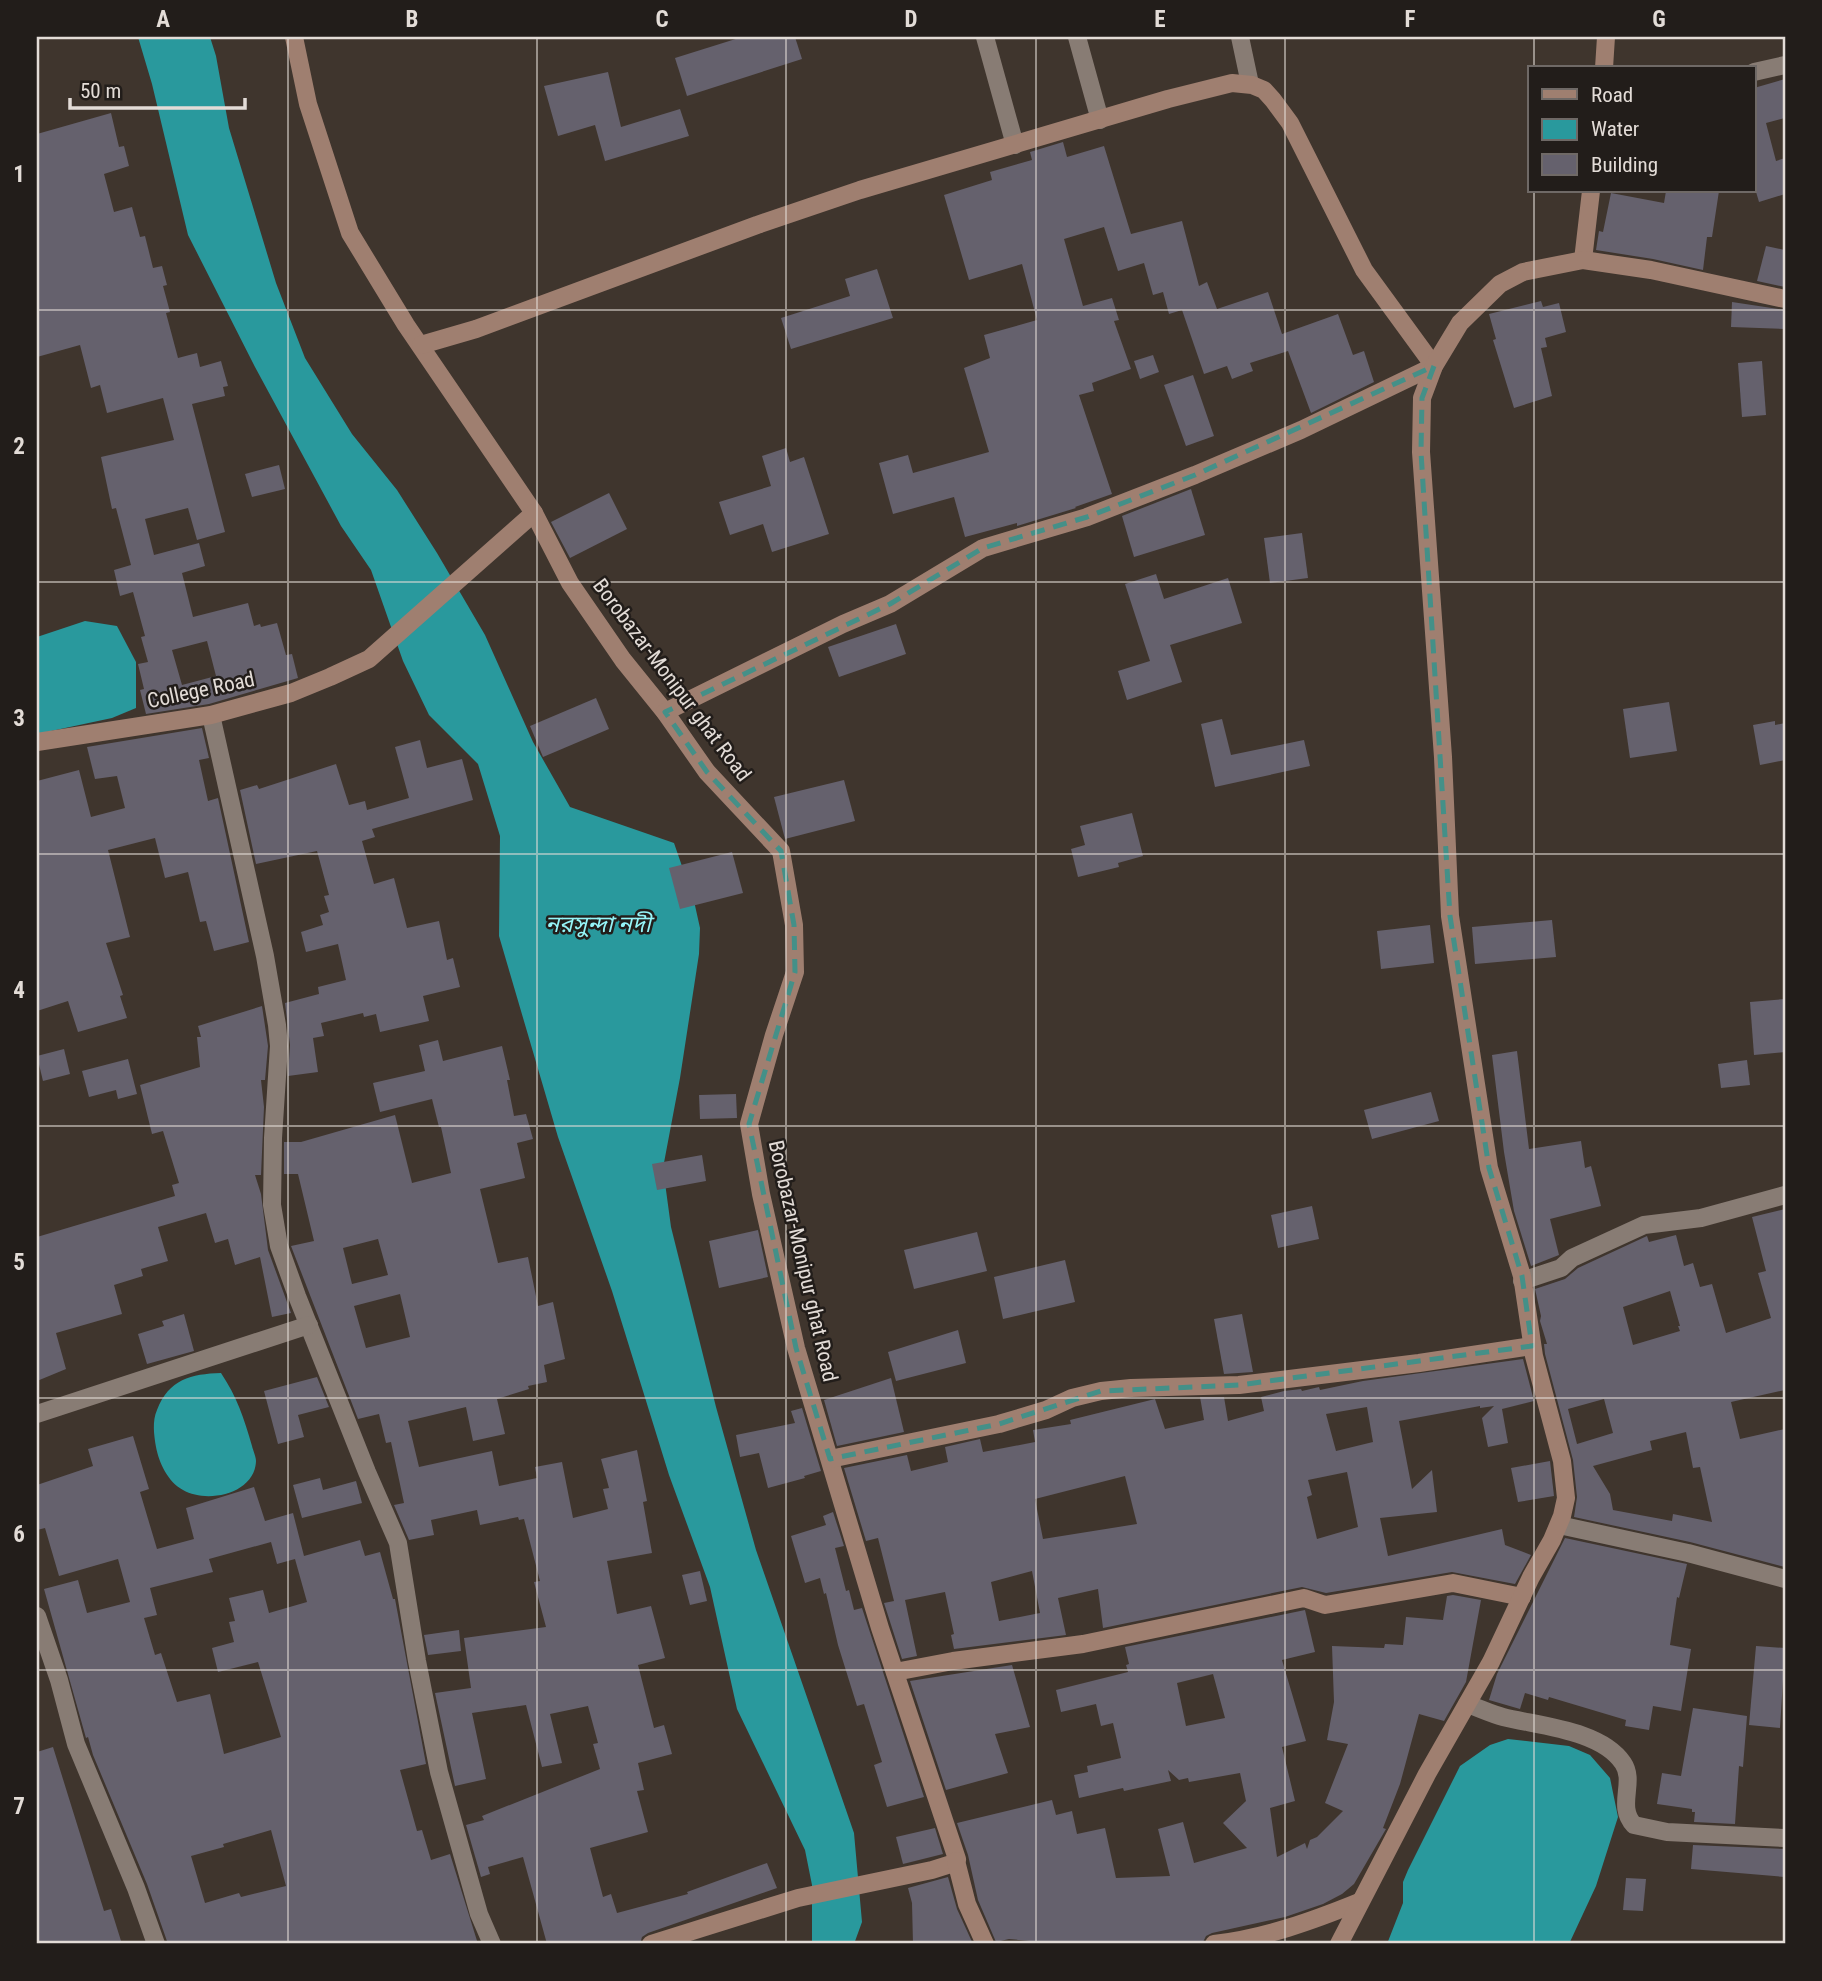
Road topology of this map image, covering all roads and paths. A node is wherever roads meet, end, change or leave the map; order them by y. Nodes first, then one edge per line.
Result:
1 (294, 37) edge
2 (985, 37) edge
3 (1077, 37) edge
4 (1240, 37) edge
5 (1606, 37) edge
6 (1785, 65) edge
7 (1604, 66) edge
8 (1756, 72) edge
9 (1250, 84) junction
10 (1100, 120) junction
11 (1015, 145) junction
12 (1591, 192) edge
13 (1583, 260) junction
14 (1785, 299) edge
15 (421, 345) junction
16 (1434, 366) junction
17 (534, 513) junction
18 (665, 712) junction
19 (211, 715) junction
20 (37, 743) edge
21 (1785, 1195) edge
22 (1522, 1281) junction
23 (309, 1325) junction
24 (1532, 1346) junction
25 (37, 1414) edge
26 (830, 1459) junction
27 (1559, 1525) junction
28 (1785, 1579) edge
29 (1522, 1597) junction
30 (37, 1616) edge
31 (894, 1672) junction
32 (1467, 1704) junction
33 (1785, 1838) edge
34 (956, 1861) junction
35 (1359, 1902) junction
36 (156, 1944) edge
37 (492, 1944) edge
38 (651, 1944) edge
39 (985, 1944) edge
40 (1214, 1944) edge
41 (1339, 1944) edge

1 - 15 street, Borobazar-Monipur ghat Road
2 - 11 street
3 - 10 street
4 - 9 street
5 - 7 street
6 - 8 street
9 - 10 street
9 - 16 street
10 - 11 street
11 - 15 street
12 - 13 street
13 - 14 street
13 - 16 street
15 - 17 street, Borobazar-Monipur ghat Road
16 - 18 street
16 - 22 street
17 - 18 street, Borobazar-Monipur ghat Road
17 - 19 street, College Road
18 - 26 street, Borobazar-Monipur ghat Road
19 - 20 street, College Road
19 - 23 street
21 - 22 street
22 - 24 street
23 - 25 street
23 - 37 street
24 - 26 street
24 - 27 street
26 - 31 street, Borobazar-Monipur ghat Road
27 - 28 street
27 - 29 street
29 - 31 street
29 - 32 street
30 - 36 street
31 - 34 street, Borobazar-Monipur ghat Road
32 - 33 street
32 - 35 street
34 - 38 street
34 - 39 street, Borobazar-Monipur ghat Road
35 - 40 street
35 - 41 street

